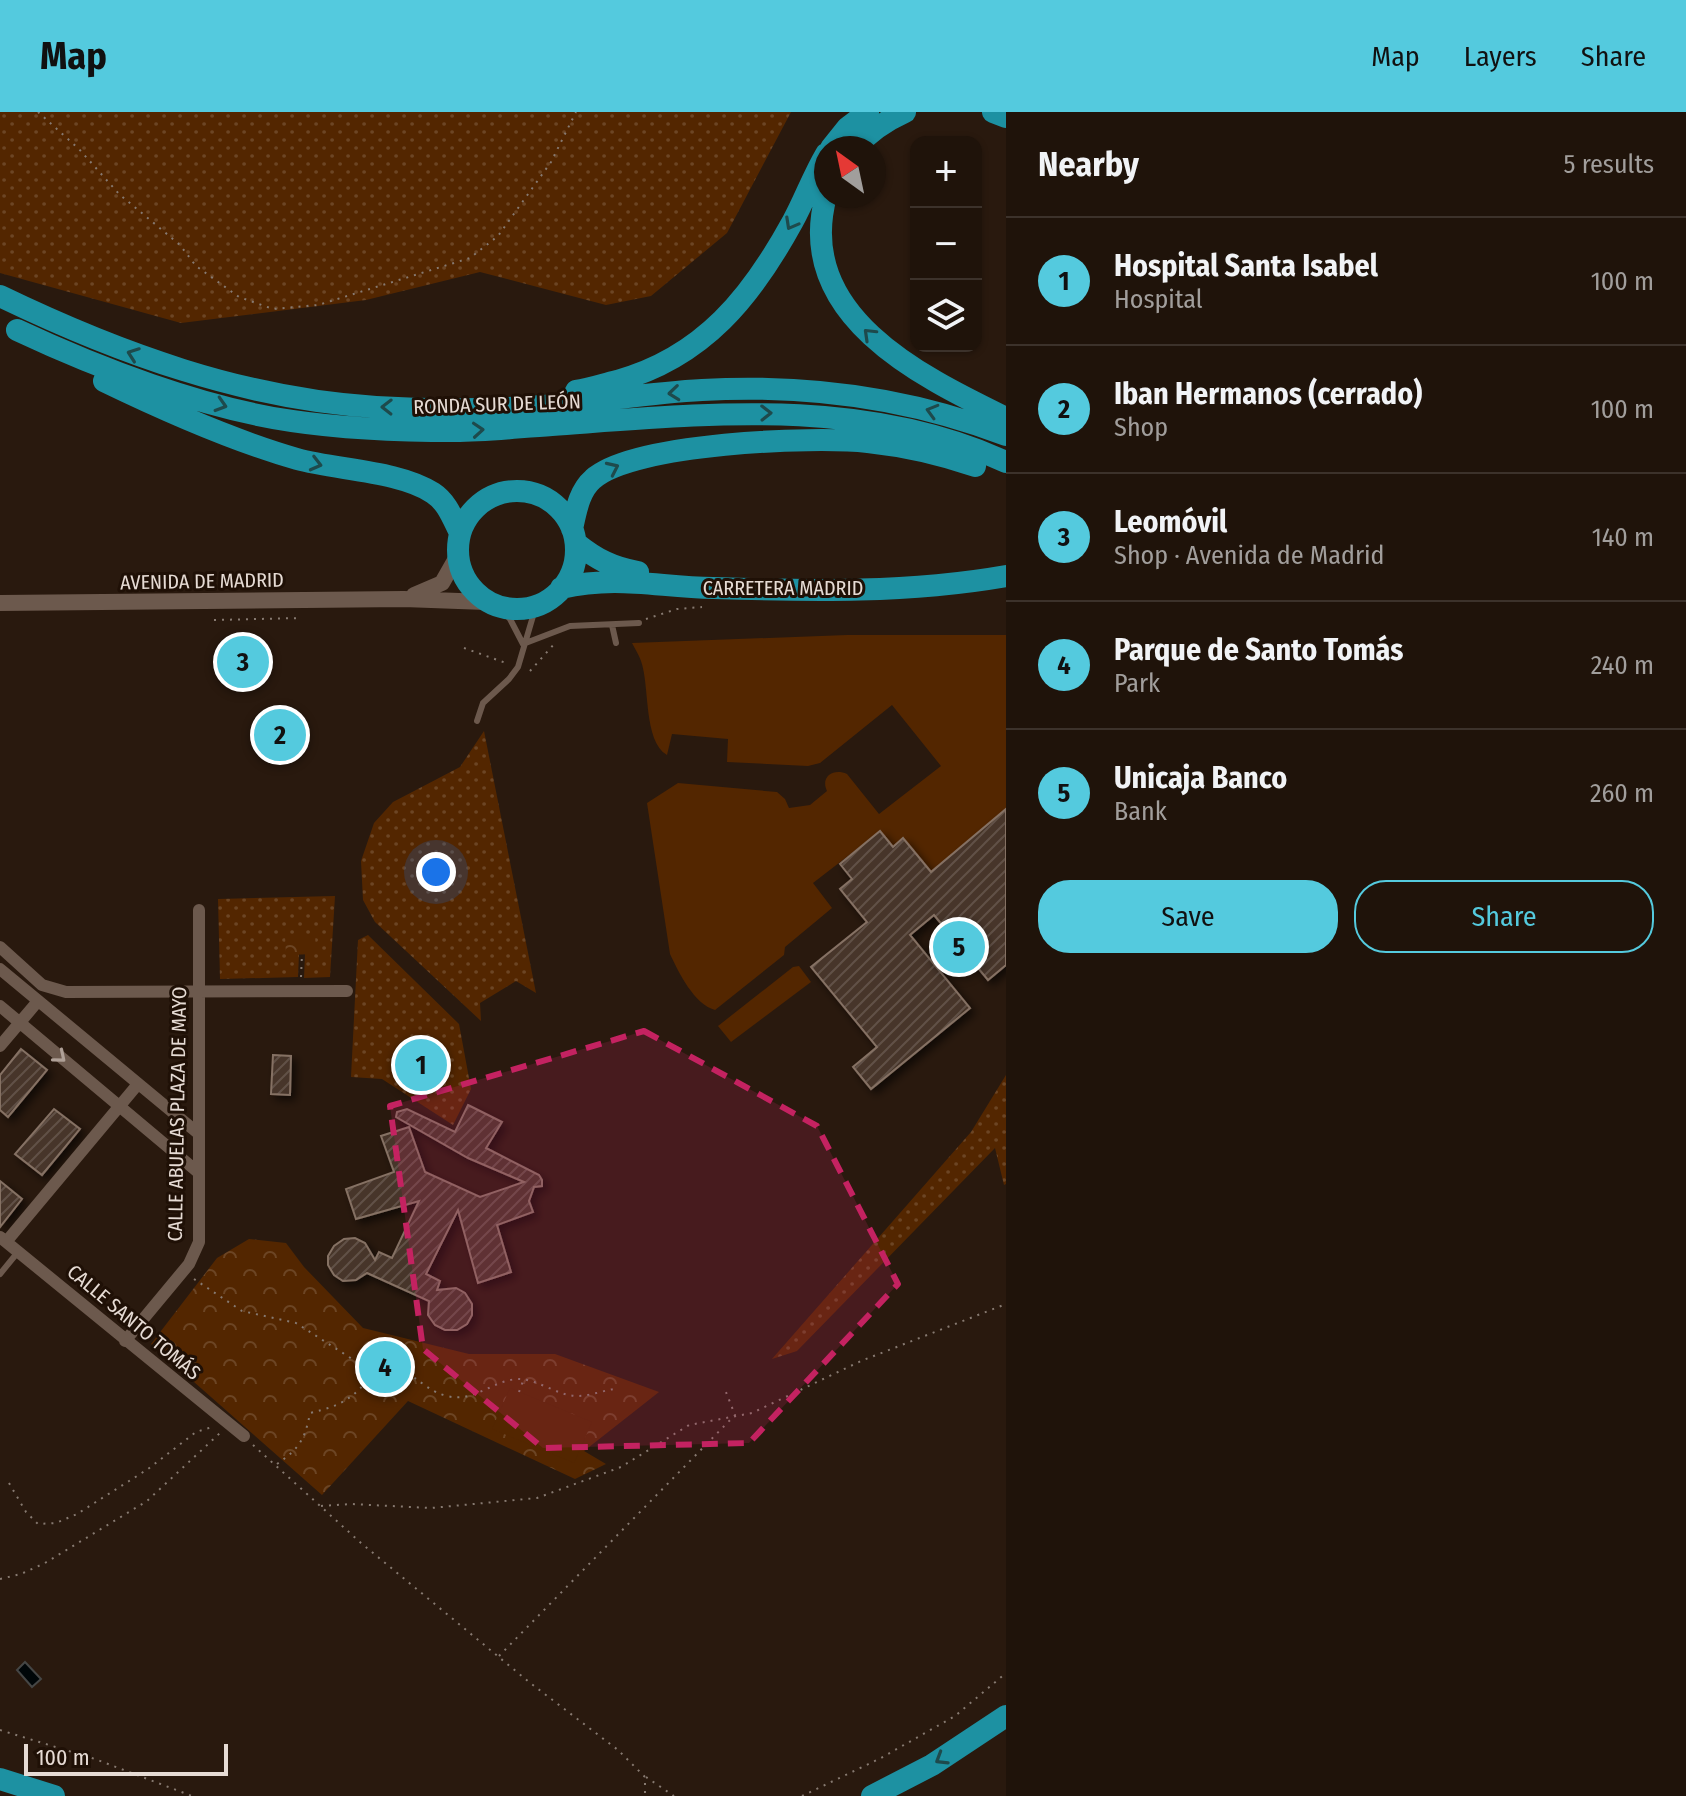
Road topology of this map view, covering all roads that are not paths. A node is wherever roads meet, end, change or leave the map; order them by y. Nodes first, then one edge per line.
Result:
1 (868, 112) edge
2 (905, 112) edge
3 (993, 112) edge
4 (1006, 117) edge
5 (841, 136) edge
6 (869, 136) edge
7 (814, 179) edge
8 (824, 208) edge
9 (0, 296) edge
10 (8, 325) edge
11 (453, 409) junction
12 (1006, 418) edge
13 (1006, 435) edge
14 (1006, 462) edge
15 (1006, 477) edge
16 (574, 536) junction
17 (459, 544) junction
18 (1006, 564) edge
19 (1006, 576) edge
20 (561, 588) junction
21 (404, 599) junction
22 (0, 603) edge
23 (493, 605) junction
24 (536, 606) junction
25 (639, 623) dead end
26 (612, 625) junction
27 (616, 643) dead end
28 (523, 644) junction
29 (477, 721) dead end
30 (199, 910) dead end
31 (0, 947) edge
32 (0, 969) edge
33 (347, 991) dead end
34 (199, 992) junction
35 (38, 1001) junction
36 (0, 1006) edge
37 (20, 1023) junction
38 (0, 1046) edge
39 (138, 1084) junction
40 (119, 1106) junction
41 (199, 1134) junction
42 (199, 1173) junction
43 (3, 1239) edge
44 (18, 1252) junction
45 (0, 1274) edge
46 (125, 1341) junction
47 (244, 1436) road end
48 (1006, 1716) edge
49 (0, 1779) edge
50 (54, 1796) edge
51 (872, 1796) edge

1 - 5 highway
2 - 6 highway
3 - 4 highway
7 -> 11 highway
12 -> 8 highway
11 -> 9 highway, RONDA SUR DE LEÓN
10 -> 14 highway, RONDA SUR DE LEÓN
10 -> 17 highway
13 -> 11 highway, RONDA SUR DE LEÓN
16 -> 15 highway
16 - 17 highway
16 - 18 highway, CARRETERA MADRID
16 - 20 highway
17 - 21 main road, AVENIDA DE MADRID
17 - 23 highway
19 - 20 highway, CARRETERA MADRID
20 - 24 highway
21 - 22 main road, AVENIDA DE MADRID
21 - 23 main road, AVENIDA DE MADRID
23 - 24 highway
23 - 28 lane
24 - 28 lane
25 - 26 lane
26 - 27 lane
26 - 28 lane
28 - 29 lane
30 - 34 street, CALLE ABUELAS PLAZA DE MAYO
31 - 34 street
32 - 35 street
33 - 34 street
34 - 41 street, CALLE ABUELAS PLAZA DE MAYO
35 - 37 street
35 - 39 street
36 - 37 street
37 - 38 street
37 -> 40 street
39 - 40 street
39 - 41 street
40 - 42 street
40 - 43 street
41 - 42 street, CALLE ABUELAS PLAZA DE MAYO
42 - 46 street, CALLE ABUELAS PLAZA DE MAYO
43 - 44 street, CALLE SANTO TOMÁS
44 - 45 lane
44 - 46 street, CALLE SANTO TOMÁS
46 - 47 street, CALLE SANTO TOMÁS
48 -> 51 highway
49 - 50 highway

